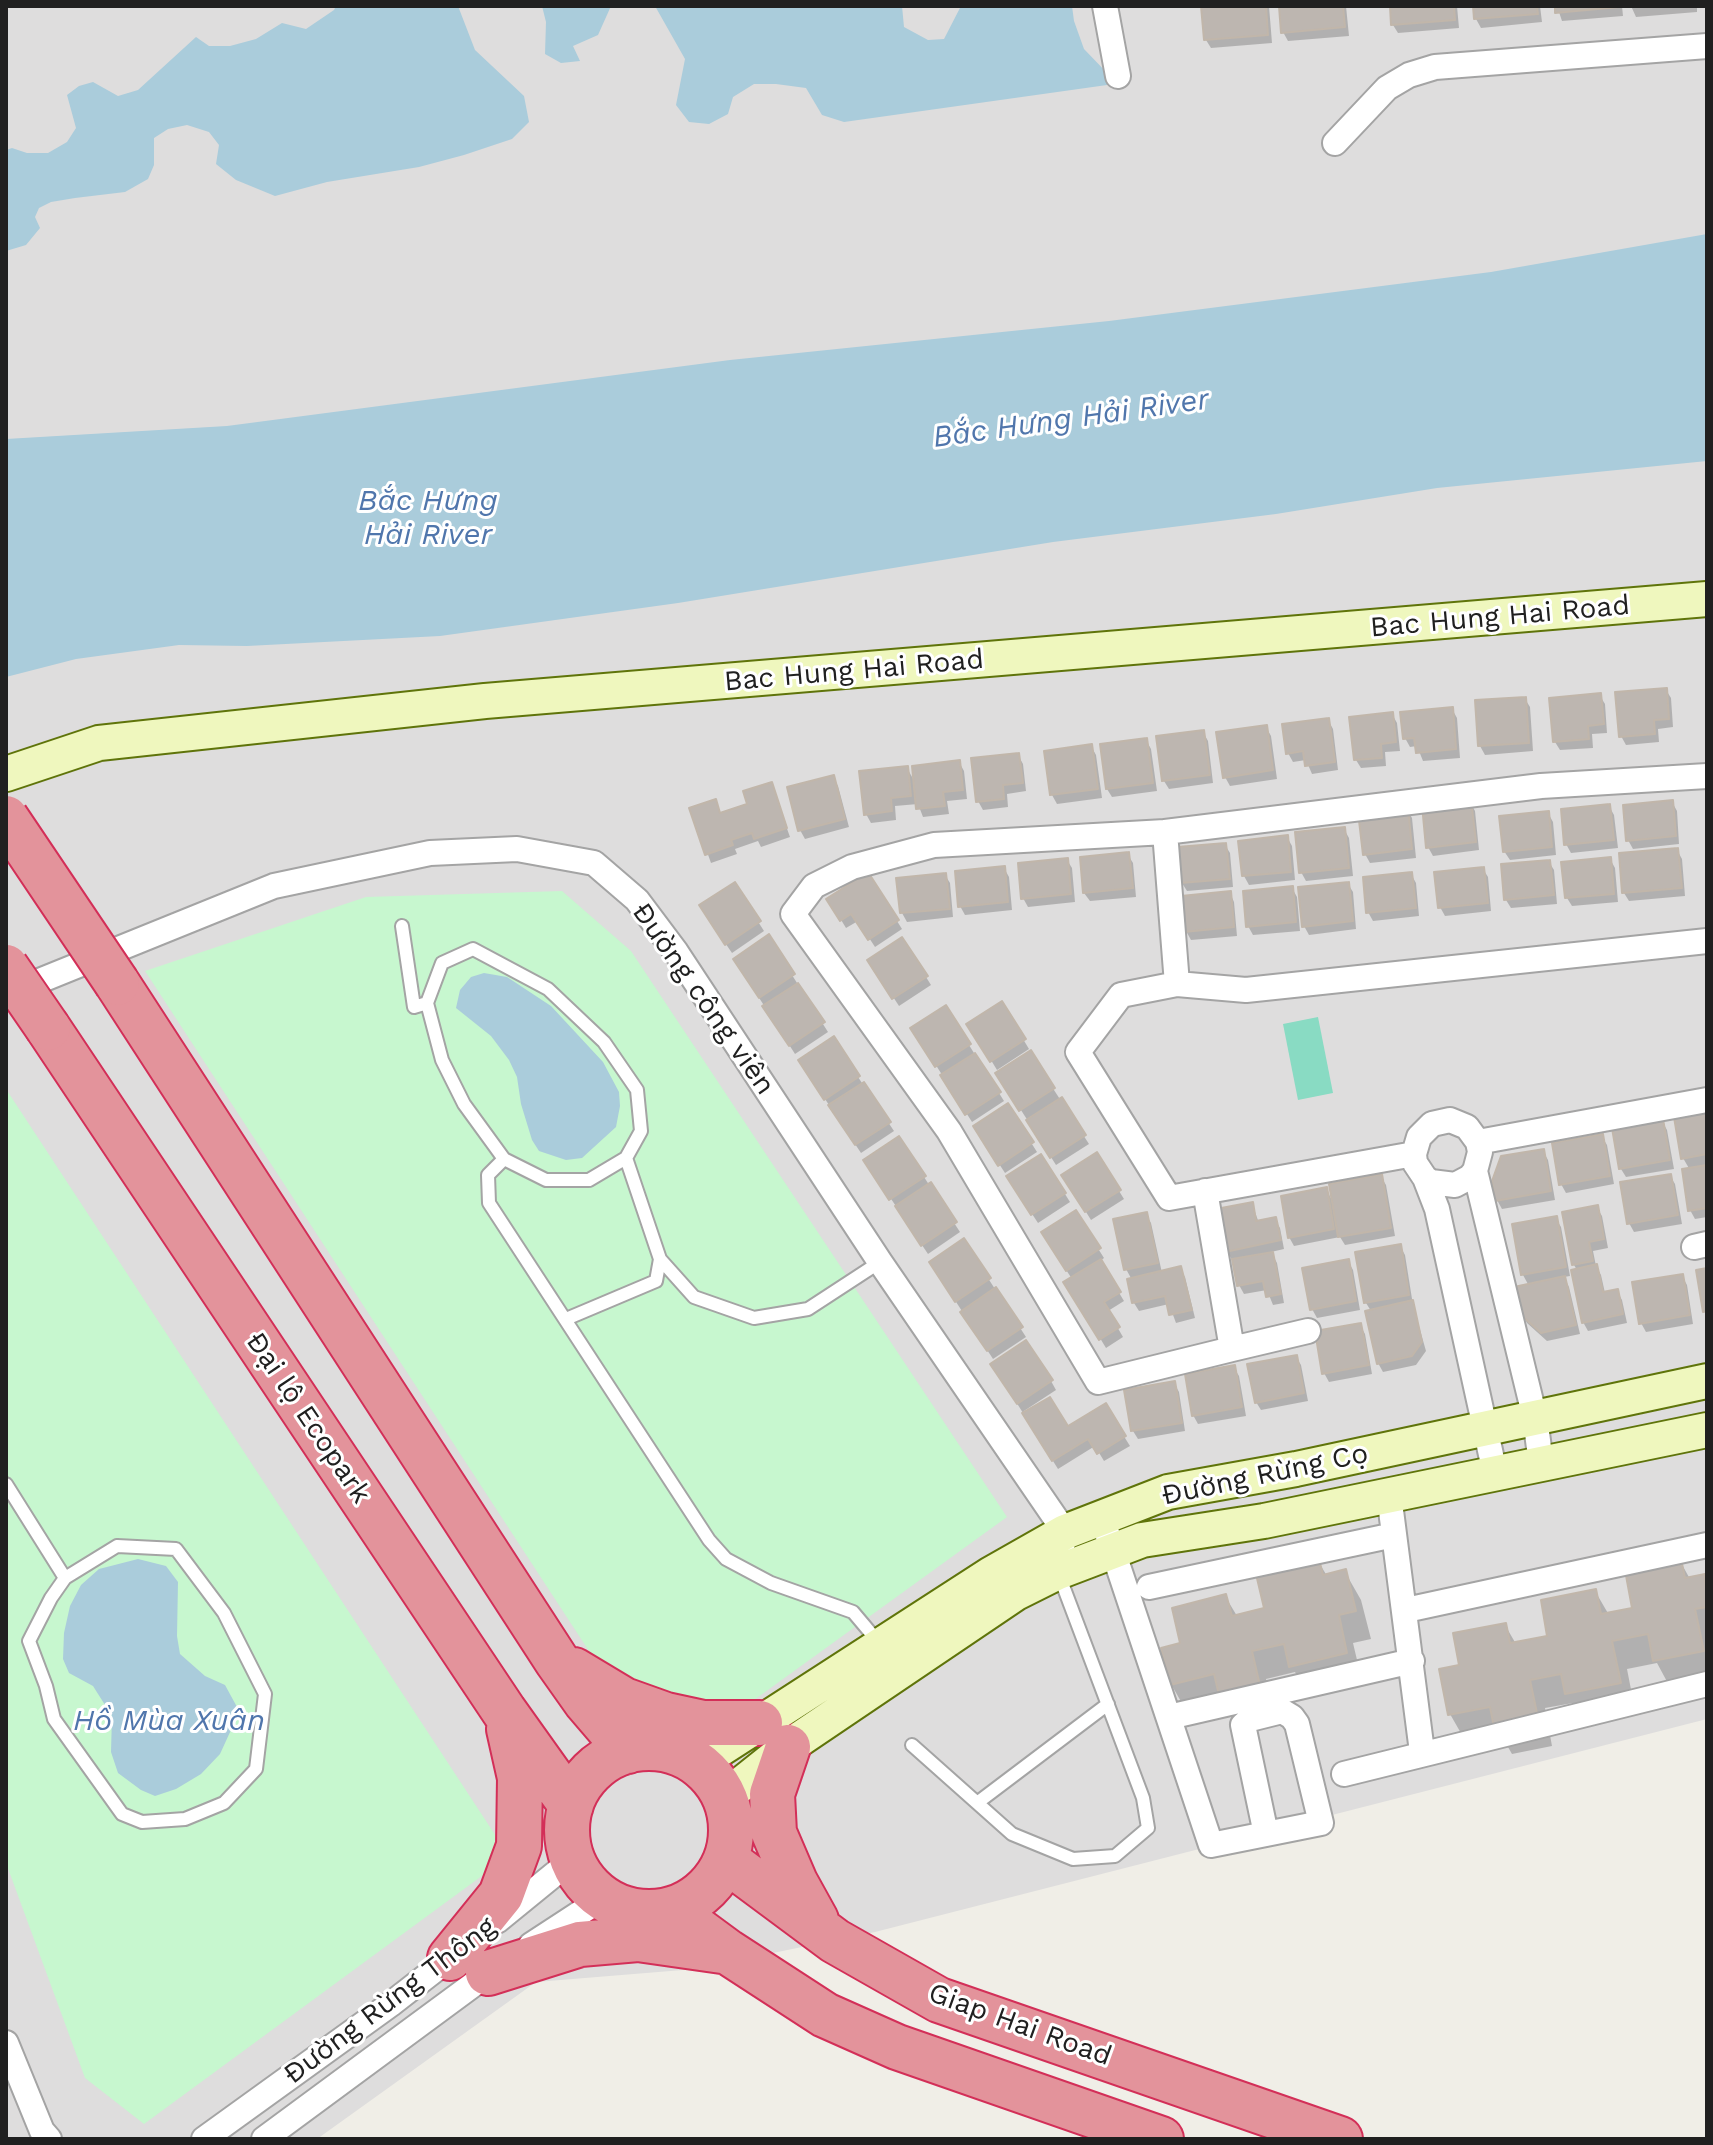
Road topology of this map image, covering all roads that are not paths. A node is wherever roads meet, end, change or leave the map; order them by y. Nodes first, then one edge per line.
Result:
1 (1105, 6) edge
2 (1707, 46) edge
3 (1118, 76) dead end
4 (1335, 143) dead end
5 (1707, 599) edge
6 (6, 774) edge
7 (1707, 776) edge
8 (6, 818) edge
9 (1165, 832) junction
10 (402, 926) dead end
11 (1707, 941) edge
12 (6, 967) edge
13 (1177, 984) junction
14 (6, 995) edge
15 (427, 1003) junction
16 (1707, 1100) edge
17 (1478, 1142) junction
18 (1414, 1154) junction
19 (626, 1158) junction
20 (504, 1159) junction
21 (1475, 1171) junction
22 (1425, 1178) junction
23 (1205, 1191) junction
24 (660, 1259) junction
25 (880, 1262) junction
26 (566, 1319) junction
27 (1308, 1331) dead end
28 (1232, 1349) junction
29 (1707, 1381) edge
30 (1535, 1418) junction
31 (1486, 1428) junction
32 (1707, 1430) edge
33 (1541, 1463) junction
34 (1495, 1473) junction
35 (6, 1484) edge
36 (1389, 1495) junction
37 (1102, 1518) junction
38 (1065, 1532) junction
39 (1394, 1535) junction
40 (1707, 1545) edge
41 (1114, 1551) junction
42 (1058, 1572) junction
43 (65, 1578) junction
44 (1149, 1587) dead end
45 (1406, 1610) junction
46 (881, 1645) junction
47 (557, 1661) junction
48 (1412, 1661) junction
49 (1707, 1684) edge
50 (1108, 1704) junction
51 (504, 1711) junction
52 (1169, 1717) junction
53 (774, 1735) junction
54 (912, 1745) dead end
55 (628, 1751) junction
56 (1422, 1752) junction
57 (697, 1764) junction
58 (1344, 1774) dead end
59 (724, 1798) junction
60 (977, 1803) junction
61 (571, 1805) junction
62 (1266, 1834) junction
63 (573, 1859) junction
64 (726, 1860) junction
65 (603, 1898) junction
66 (671, 1910) junction
67 (821, 1929) junction
68 (728, 1952) junction
69 (469, 1965) junction
70 (6, 2043) edge
71 (49, 2139) edge
72 (204, 2139) edge
73 (264, 2139) edge
74 (1161, 2139) edge
75 (1340, 2139) edge

1 - 3 street
2 - 4 street
5 - 6 street, Bac Hung Hai Road
7 - 9 street
8 - 47 highway, bridge
9 - 13 street
9 - 28 street
10 - 15 lane
11 - 13 street
12 - 51 highway, Đại lộ Ecopark, bridge
13 - 23 street
14 - 25 street, Đường công viên
15 - 19 lane
15 - 20 lane
16 - 17 street
17 - 18 street
17 - 21 street
18 - 22 street
18 - 23 street
19 - 20 lane
19 - 24 lane
20 - 26 lane
21 - 22 street
21 - 30 street
22 - 31 street
23 - 28 street
24 - 25 lane
24 - 26 lane
25 - 38 street, Đường công viên
26 - 46 lane
27 - 28 street
29 - 30 street, Đường Rừng Cọ
30 - 31 street, Đường Rừng Cọ
30 - 33 street
31 - 34 street
31 - 37 street, Đường Rừng Cọ
32 - 33 street, Đường Rừng Cọ
33 - 34 street, Đường Rừng Cọ
34 - 36 street, Đường Rừng Cọ
35 - 43 lane
36 - 39 street
36 - 41 street, Đường Rừng Cọ
37 - 38 street, Đường Rừng Cọ
37 - 41 street
38 - 42 street
38 - 46 street, Đường Rừng Cọ
39 - 44 street
39 - 45 street
40 - 45 street
41 - 42 street, Đường Rừng Cọ
41 - 52 street
42 - 50 lane
42 - 53 street, Đường Rừng Cọ
43 - 43 lane
45 - 48 street
46 - 53 street, Đường Rừng Cọ
47 - 53 highway
47 - 55 highway
48 - 52 street
48 - 56 street
49 - 56 street
50 - 60 lane
50 - 60 lane
51 - 61 highway, Đại lộ Ecopark
51 - 69 highway
52 - 62 street
53 - 57 street, Đường Rừng Cọ
53 - 59 street, Đường Rừng Cọ
53 - 67 highway
54 - 60 lane
55 - 57 highway
55 - 61 highway
56 - 58 street
57 - 59 highway
59 - 64 highway
61 - 63 highway
62 - 62 street
63 - 65 highway
63 - 69 street, Đường Rừng Thông
64 - 66 highway
64 - 67 highway, Giap Hai Road
65 - 66 highway
65 - 69 street, Đường Rừng Thông
66 - 68 highway
67 - 75 highway, Giap Hai Road
68 - 69 highway
68 - 74 highway
69 - 72 street, Đường Rừng Thông
69 - 73 street, Đường Rừng Thông
70 - 71 street

